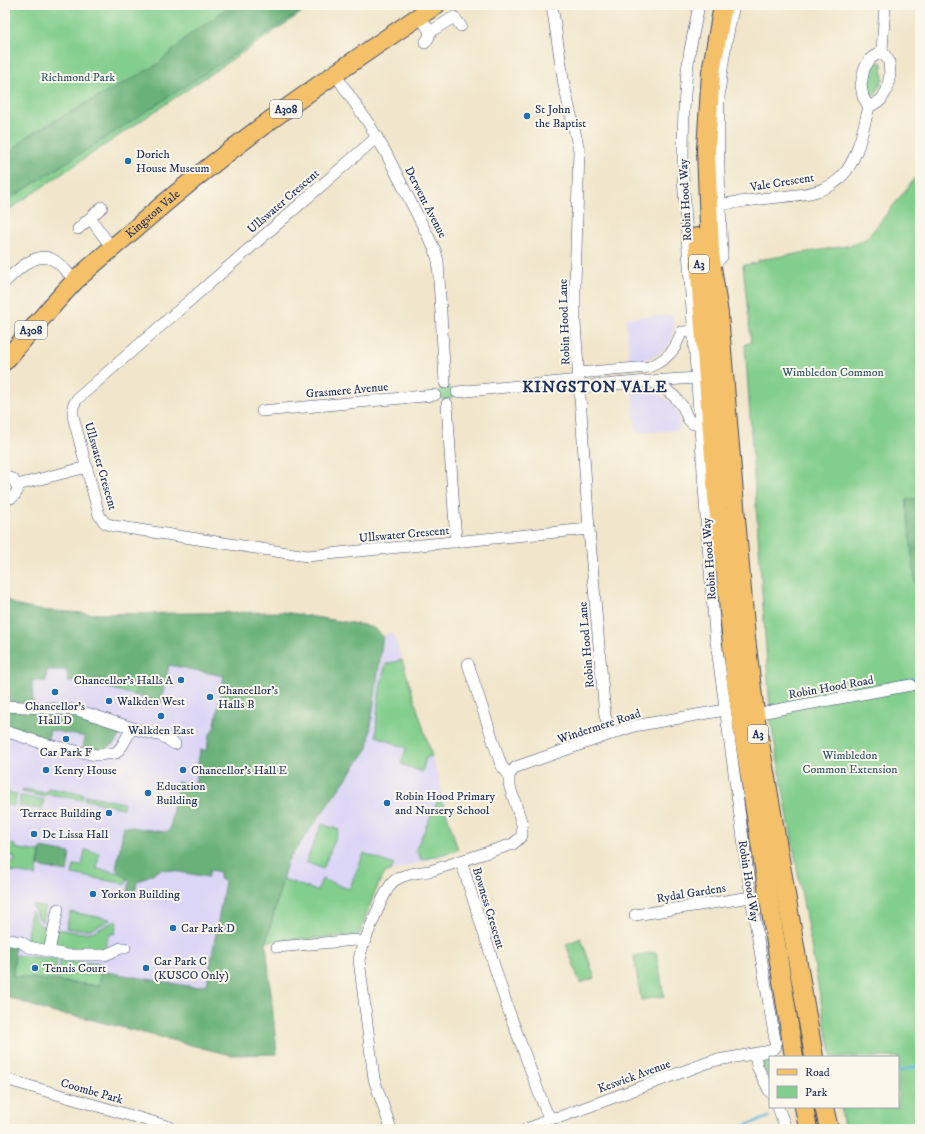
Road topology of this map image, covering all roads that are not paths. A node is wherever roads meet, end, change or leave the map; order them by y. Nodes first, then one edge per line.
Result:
1 (436, 5) edge
2 (552, 5) edge
3 (699, 5) edge
4 (711, 5) edge
5 (723, 5) edge
6 (734, 5) edge
7 (885, 5) edge
8 (420, 16) junction
9 (461, 26) dead end
10 (430, 32) junction
11 (425, 43) dead end
12 (882, 51) junction
13 (335, 74) junction
14 (869, 107) junction
15 (377, 137) junction
16 (720, 204) junction
17 (102, 207) dead end
18 (90, 218) junction
19 (78, 229) dead end
20 (112, 248) junction
21 (713, 266) junction
22 (76, 281) junction
23 (5, 282) edge
24 (692, 331) junction
25 (5, 360) edge
26 (694, 378) junction
27 (579, 380) junction
28 (648, 381) junction
29 (445, 383) junction
30 (457, 392) junction
31 (435, 394) junction
32 (447, 404) junction
33 (262, 411) dead end
34 (700, 424) junction
35 (87, 467) junction
36 (5, 477) edge
37 (17, 485) junction
38 (5, 499) edge
39 (589, 529) junction
40 (456, 542) junction
41 (468, 664) dead end
42 (911, 686) dead end
43 (5, 706) edge
44 (725, 710) junction
45 (755, 714) junction
46 (132, 728) junction
47 (5, 731) edge
48 (612, 734) junction
49 (176, 744) dead end
50 (509, 775) junction
51 (461, 861) junction
52 (751, 897) junction
53 (58, 909) dead end
54 (636, 915) dead end
55 (5, 939) edge
56 (364, 944) junction
57 (278, 947) dead end
58 (125, 948) dead end
59 (49, 952) junction
60 (755, 1054) junction
61 (794, 1056) edge
62 (814, 1056) edge
63 (5, 1079) edge
64 (769, 1090) edge
65 (778, 1108) edge
66 (804, 1108) edge
67 (824, 1108) edge
68 (549, 1116) junction
69 (172, 1129) edge
70 (391, 1129) edge
71 (526, 1129) edge
72 (786, 1129) edge
73 (808, 1129) edge
74 (829, 1129) edge

1 - 8 main road, Kingston Vale / A308
2 - 27 street, Robin Hood Lane
3 - 24 street, Robin Hood Way
4 - 61 main road, Robin Hood Way / A3
5 - 21 main road, Robin Hood Way / A3
6 - 16 street
7 - 12 street
8 - 10 street
8 - 13 main road, Kingston Vale / A308
9 - 10 street
10 - 11 street
12 - 14 street
12 - 14 street
13 - 15 street, Derwent Avenue
13 - 20 main road, Kingston Vale / A308
14 - 16 street, Vale Crescent
15 - 29 street, Derwent Avenue
15 - 35 street, Ullswater Crescent
16 - 21 street
17 - 18 street
18 - 19 street
18 - 20 street
20 - 22 main road, Kingston Vale / A308
21 - 45 main road, Robin Hood Way / A3
22 - 23 street
22 - 25 main road, Kingston Vale / A308
24 - 26 street, Robin Hood Way
24 - 27 street
26 - 28 street
26 - 34 street, Robin Hood Way
27 - 28 street
27 - 30 street
27 - 39 street, Robin Hood Lane
28 - 34 street
29 - 30 street
29 - 31 street
30 - 32 street
31 - 32 street
31 - 33 street, Grasmere Avenue
32 - 40 street
34 - 44 street, Robin Hood Way
35 - 37 street
35 - 40 street, Ullswater Crescent
36 - 37 street
37 - 38 street
39 - 40 street, Ullswater Crescent
39 - 48 street, Robin Hood Lane
41 - 50 street
42 - 45 street, Robin Hood Road
43 - 46 street
44 - 48 street, Windermere Road
44 - 52 street, Robin Hood Way
45 - 62 main road, Robin Hood Way / A3
46 - 47 street
46 - 49 street
48 - 50 street, Windermere Road
50 - 51 street
51 - 56 street, Bowness Crescent
51 - 68 street, Bowness Crescent
52 - 54 street, Rydal Gardens
52 - 60 street, Robin Hood Way
53 - 59 street
55 - 59 street
56 - 57 street
56 - 70 street, Bowness Crescent
58 - 59 street
60 - 64 street
60 - 68 street, Keswick Avenue
63 - 69 street, Coombe Park
65 - 72 street
66 - 73 main road
67 - 74 main road
68 - 71 street, Keswick Avenue

